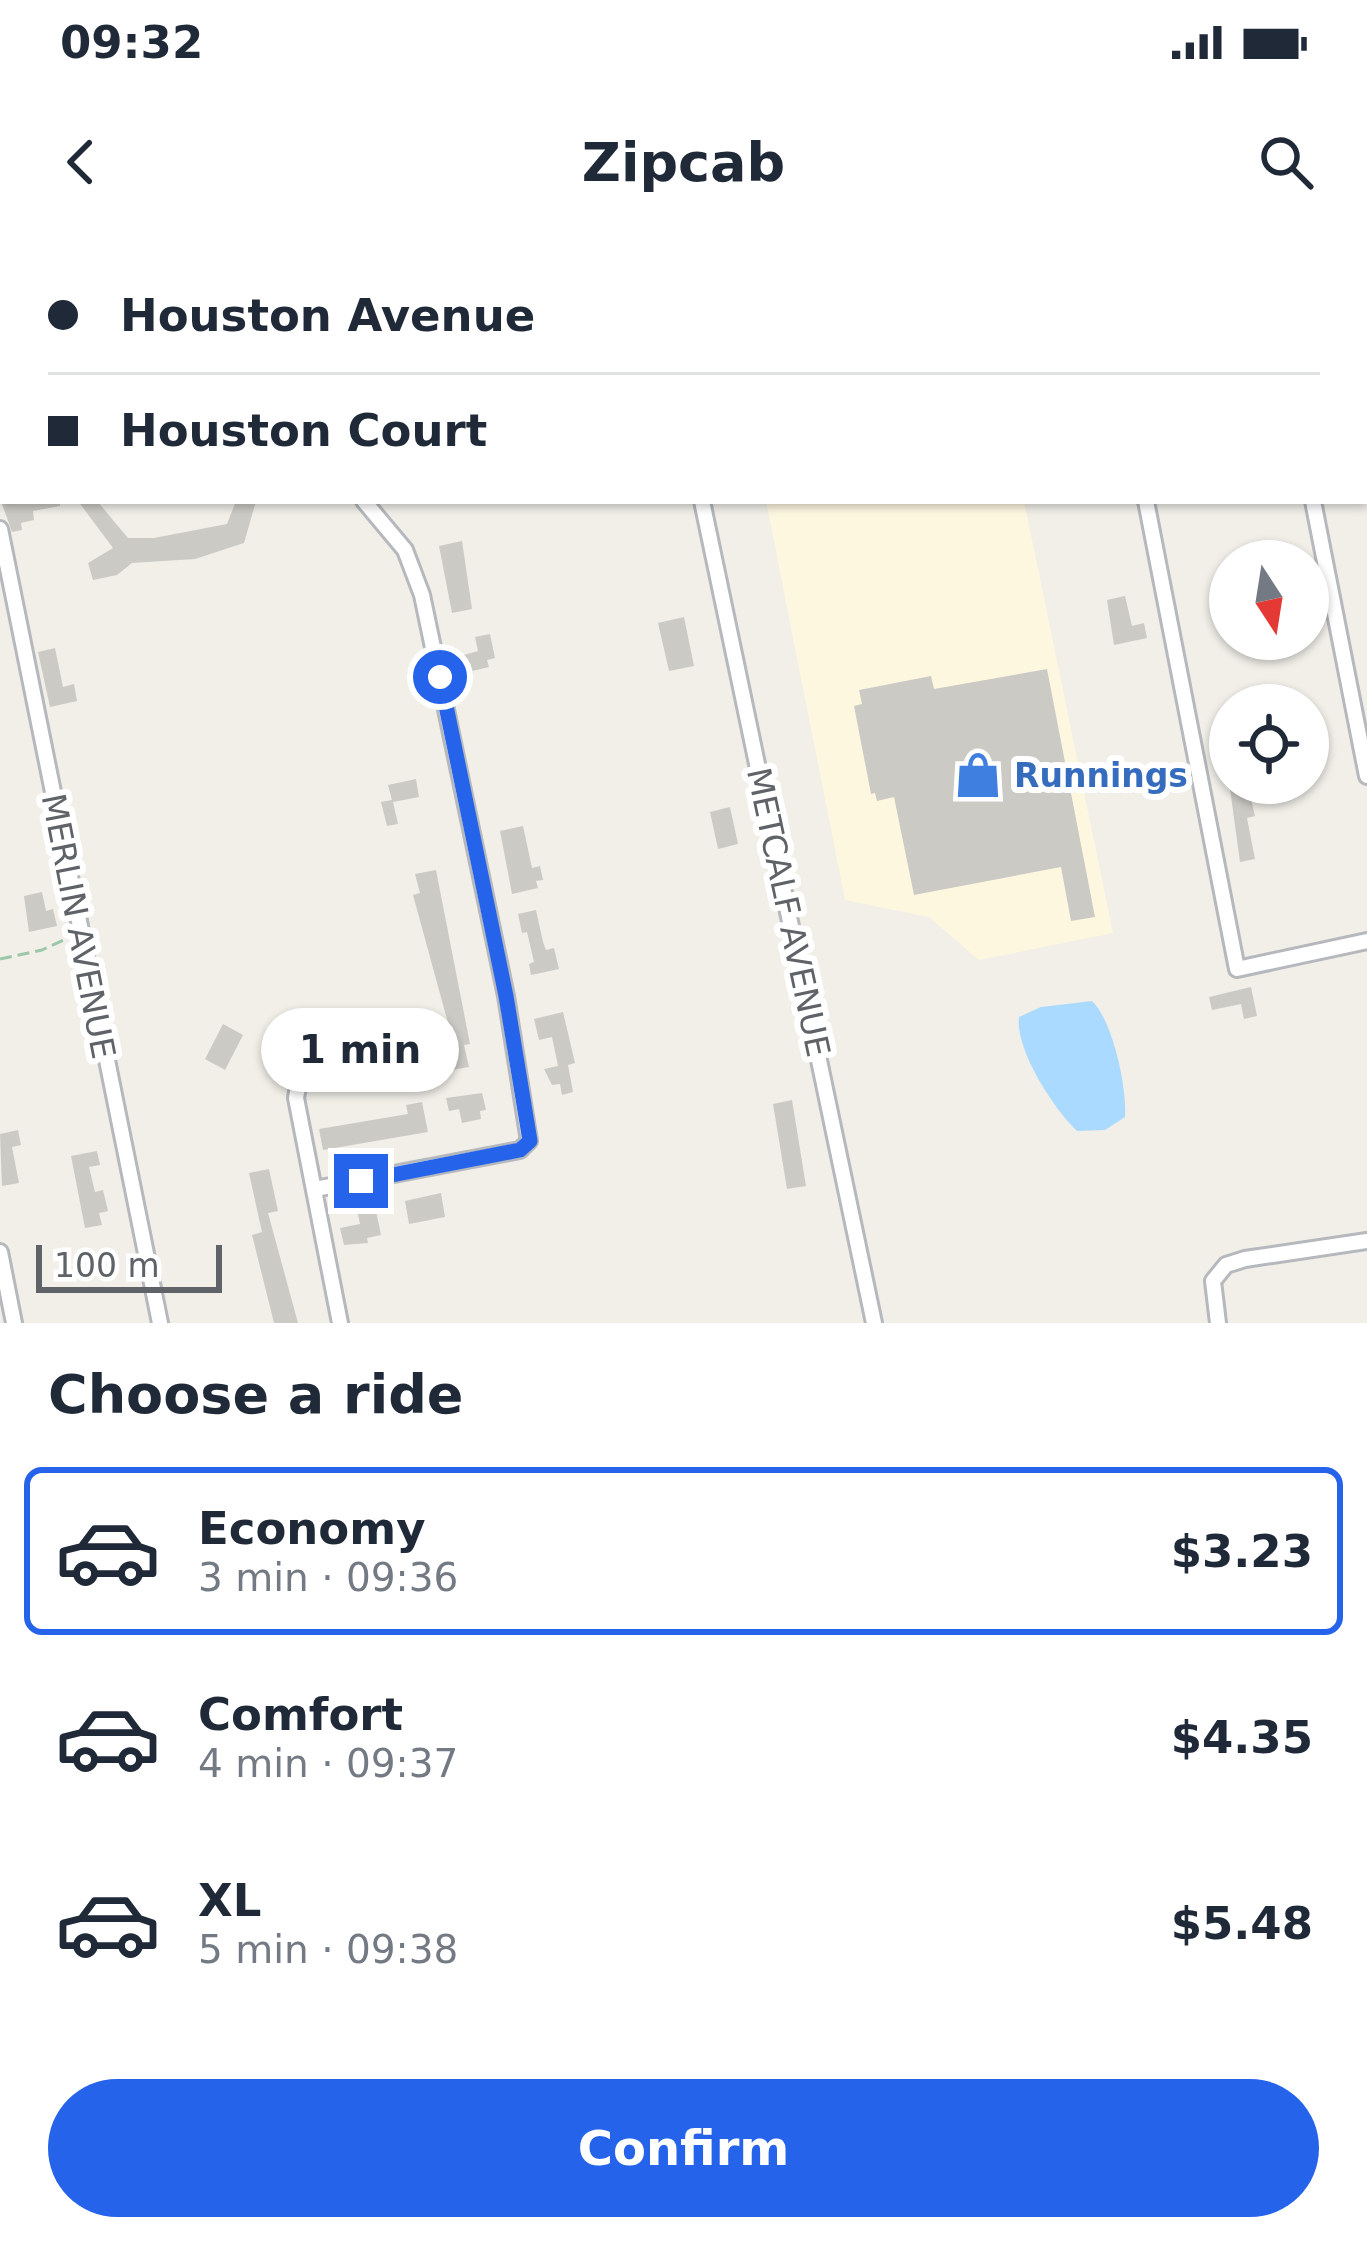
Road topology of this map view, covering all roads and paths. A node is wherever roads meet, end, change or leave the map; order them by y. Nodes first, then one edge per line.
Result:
1 (367, 504) edge
2 (703, 504) edge
3 (1147, 504) edge
4 (1314, 504) edge
5 (0, 529) edge
6 (1367, 776) edge
7 (80, 932) junction
8 (1367, 941) edge
9 (0, 959) edge
10 (300, 1074) dead end
11 (315, 1190) junction
12 (1367, 1241) edge
13 (0, 1252) edge
14 (14, 1323) edge
15 (160, 1323) edge
16 (340, 1323) edge
17 (874, 1323) edge
18 (1218, 1323) edge

1 - 11 street
2 - 17 street, METCALF AVENUE
3 - 8 street
4 - 6 street
5 - 7 street, MERLIN AVENUE
7 - 9 path
7 - 15 street, MERLIN AVENUE
10 - 11 street
11 - 16 street
12 - 18 street
13 - 14 street

